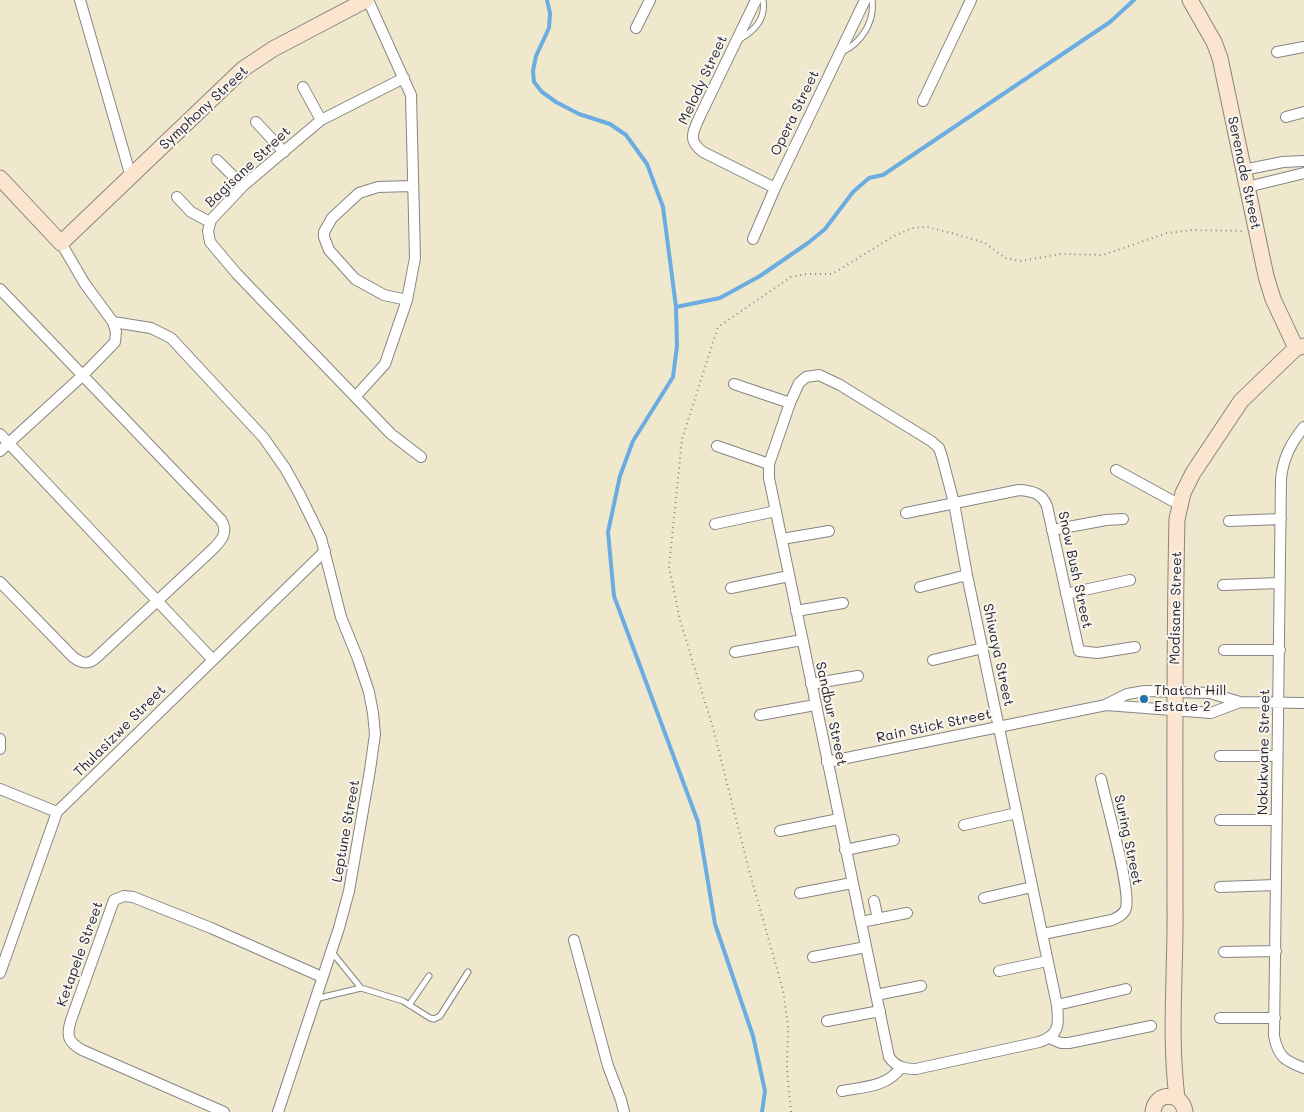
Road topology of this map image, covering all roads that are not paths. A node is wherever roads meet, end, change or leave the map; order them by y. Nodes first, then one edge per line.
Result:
1 (80, 0) edge
2 (367, 0) edge
3 (650, 0) edge
4 (756, 0) edge
5 (763, 0) edge
6 (865, 0) edge
7 (872, 0) edge
8 (970, 0) edge
9 (1190, 0) edge
10 (636, 28) dead end
11 (737, 40) junction
12 (1304, 47) edge
13 (1277, 52) dead end
14 (839, 54) junction
15 (404, 78) junction
16 (303, 87) dead end
17 (923, 101) dead end
18 (1304, 112) edge
19 (1286, 117) dead end
20 (321, 120) junction
21 (256, 122) dead end
22 (284, 152) junction
23 (217, 160) dead end
24 (1304, 161) edge
25 (1243, 170) junction
26 (1304, 174) edge
27 (131, 176) junction
28 (0, 178) edge
29 (243, 186) junction
30 (412, 186) junction
31 (1247, 187) junction
32 (774, 188) junction
33 (178, 197) dead end
34 (210, 222) junction
35 (753, 239) dead end
36 (61, 243) junction
37 (0, 289) edge
38 (407, 300) junction
39 (113, 322) junction
40 (1300, 347) edge
41 (819, 375) joint
42 (82, 376) junction
43 (734, 384) dead end
44 (356, 396) junction
45 (790, 403) junction
46 (1304, 427) edge
47 (0, 434) edge
48 (8, 443) junction
49 (717, 446) dead end
50 (0, 451) edge
51 (421, 457) dead end
52 (769, 464) junction
53 (1116, 470) dead end
54 (954, 503) junction
55 (1180, 505) junction
56 (776, 511) junction
57 (906, 513) dead end
58 (1123, 519) dead end
59 (1281, 519) junction
60 (1229, 521) dead end
61 (716, 524) dead end
62 (1052, 530) junction
63 (829, 531) dead end
64 (782, 538) junction
65 (325, 551) junction
66 (967, 575) junction
67 (789, 576) junction
68 (1130, 580) dead end
69 (0, 582) edge
70 (1279, 583) junction
71 (1223, 585) dead end
72 (920, 587) dead end
73 (731, 588) dead end
74 (1066, 594) junction
75 (157, 602) junction
76 (843, 603) dead end
77 (796, 612) junction
78 (802, 640) junction
79 (1135, 647) dead end
80 (983, 648) junction
81 (1224, 650) dead end
82 (1280, 650) junction
83 (735, 652) dead end
84 (212, 660) junction
85 (934, 660) dead end
86 (858, 676) dead end
87 (811, 684) junction
88 (1175, 692) junction
89 (1240, 702) junction
90 (1278, 703) junction
91 (1304, 703) edge
92 (815, 705) junction
93 (1106, 705) junction
94 (1175, 709) junction
95 (760, 715) dead end
96 (999, 726) junction
97 (0, 739) edge
98 (0, 750) edge
99 (1220, 756) dead end
100 (1277, 756) junction
101 (827, 762) junction
102 (1101, 779) dead end
103 (0, 788) edge
104 (57, 812) junction
105 (1017, 814) junction
106 (839, 819) junction
107 (1220, 820) dead end
108 (1276, 820) junction
109 (964, 825) dead end
110 (780, 831) dead end
111 (894, 840) dead end
112 (845, 850) junction
113 (852, 883) junction
114 (1275, 885) junction
115 (1032, 887) junction
116 (1220, 888) dead end
117 (800, 893) dead end
118 (984, 898) dead end
119 (874, 901) dead end
120 (907, 913) dead end
121 (878, 919) junction
122 (861, 922) junction
123 (1043, 934) junction
124 (574, 940) dead end
125 (866, 947) junction
126 (331, 951) junction
127 (1224, 952) dead end
128 (1276, 952) junction
129 (813, 957) dead end
130 (2, 960) edge
131 (1047, 961) junction
132 (999, 970) dead end
133 (468, 972) dead end
134 (0, 973) edge
135 (429, 976) dead end
136 (322, 977) junction
137 (921, 986) dead end
138 (361, 988) junction
139 (1126, 989) dead end
140 (876, 995) junction
141 (315, 999) junction
142 (409, 1005) junction
143 (1057, 1005) junction
144 (880, 1010) junction
145 (1220, 1018) dead end
146 (1275, 1018) junction
147 (827, 1021) dead end
148 (1151, 1026) dead end
149 (1051, 1037) junction
150 (903, 1068) junction
151 (1304, 1068) edge
152 (842, 1091) dead end
153 (1170, 1098) junction
154 (224, 1112) edge
155 (278, 1112) edge
156 (624, 1112) edge
157 (1153, 1112) edge
158 (1185, 1112) edge

1 - 27 street
2 - 15 street
2 - 27 street, Symphony Street
3 - 10 street
4 - 11 street, Melody Street
5 - 11 lane
6 - 14 street, Opera Street
7 - 14 lane
8 - 17 street
9 - 25 street, Serenade Street
11 - 32 street, Melody Street
12 - 13 street
14 - 32 street, Opera Street
15 - 20 street, Bagisane Street
15 - 30 street
16 - 20 street
18 - 19 street
20 - 22 street, Bagisane Street
21 - 22 street
22 - 29 street, Bagisane Street
23 - 29 street
24 - 25 street
25 - 31 street, Serenade Street
26 - 31 street
27 - 36 street, Symphony Street
28 - 36 street
29 - 34 street, Bagisane Street
30 - 38 street
30 - 38 street
31 - 40 street, Serenade Street
32 - 35 street, Opera Street
33 - 34 street
34 - 44 street, Bagisane Street
36 - 39 street
37 - 42 street
38 - 44 street
39 - 42 street
39 - 65 street, Leptune Street
40 - 55 street, Modisane Street
41 - 45 street, Sandbur Street
41 - 54 street, Shiwaya Street
42 - 48 street
42 - 75 street
43 - 45 street
44 - 51 street, Bagisane Street
45 - 52 street, Sandbur Street
46 - 59 street, Nokukwane Street
47 - 48 street
48 - 50 street
48 - 75 street
49 - 52 street
52 - 56 street, Sandbur Street
53 - 55 street
54 - 57 street, Snow Bush Street
54 - 62 street, Snow Bush Street
54 - 66 street, Shiwaya Street
55 - 88 street, Modisane Street
56 - 61 street
56 - 64 street, Sandbur Street
58 - 62 street
59 - 60 street
59 - 70 street, Nokukwane Street
62 - 74 street, Snow Bush Street
63 - 64 street
64 - 67 street, Sandbur Street
65 - 84 street, Thulasizwe Street
65 - 126 street, Leptune Street
66 - 72 street
66 - 80 street, Shiwaya Street
67 - 73 street
67 - 77 street, Sandbur Street
68 - 74 street
69 - 75 street
70 - 71 street
70 - 82 street, Nokukwane Street
74 - 79 street, Snow Bush Street
75 - 84 street
76 - 77 street
77 - 78 street, Sandbur Street
78 - 83 street
78 - 87 street, Sandbur Street
80 - 85 street
80 - 96 street, Shiwaya Street
81 - 82 street
82 - 90 street, Nokukwane Street
84 - 104 street, Thulasizwe Street
86 - 87 street
87 - 92 street, Sandbur Street
88 - 89 street, Rain Stick Street
88 - 93 street, Rain Stick Street
88 - 94 street, Modisane Street
89 - 90 street, Rain Stick Street
89 - 94 street, Rain Stick Street
90 - 91 street, Rain Stick Street
90 - 100 street, Nokukwane Street
92 - 95 street
92 - 101 street, Sandbur Street
93 - 94 street, Rain Stick Street
93 - 96 street, Rain Stick Street
94 - 153 street, Modisane Street
96 - 101 street, Rain Stick Street
96 - 105 street, Shiwaya Street
97 - 98 street
99 - 100 street
100 - 108 street, Nokukwane Street
101 - 106 street, Sandbur Street
102 - 123 street, Suring Street
103 - 104 street
104 - 130 street, Thulasizwe Street
105 - 109 street
105 - 115 street, Shiwaya Street
106 - 110 street
106 - 112 street, Sandbur Street
107 - 108 street
108 - 114 street, Nokukwane Street
111 - 112 street
112 - 113 street, Sandbur Street
113 - 117 street
113 - 122 street, Sandbur Street
114 - 116 street
114 - 128 street, Nokukwane Street
115 - 118 street
115 - 123 street, Shiwaya Street
119 - 121 street
120 - 121 street
121 - 122 street
122 - 125 street, Sandbur Street
123 - 131 street, Shiwaya Street
124 - 156 street
125 - 129 street
125 - 140 street, Sandbur Street
126 - 136 street, Leptune Street
126 - 138 lane
127 - 128 street
128 - 146 street, Nokukwane Street
130 - 134 street, Thulasizwe Street
131 - 132 street
131 - 143 street, Shiwaya Street
133 - 142 lane
135 - 142 lane
136 - 141 street, Leptune Street
136 - 154 street, Ketapele Street
137 - 140 street
138 - 141 lane
138 - 142 lane
139 - 143 street
140 - 144 street, Sandbur Street
141 - 155 street, Leptune Street
143 - 149 street, Shiwaya Street
144 - 147 street
144 - 150 street, Sandbur Street
145 - 146 street
146 - 151 street, Nokukwane Street
148 - 149 street
149 - 150 street
150 - 152 street
153 - 157 street, Modisane Street
153 - 158 street

